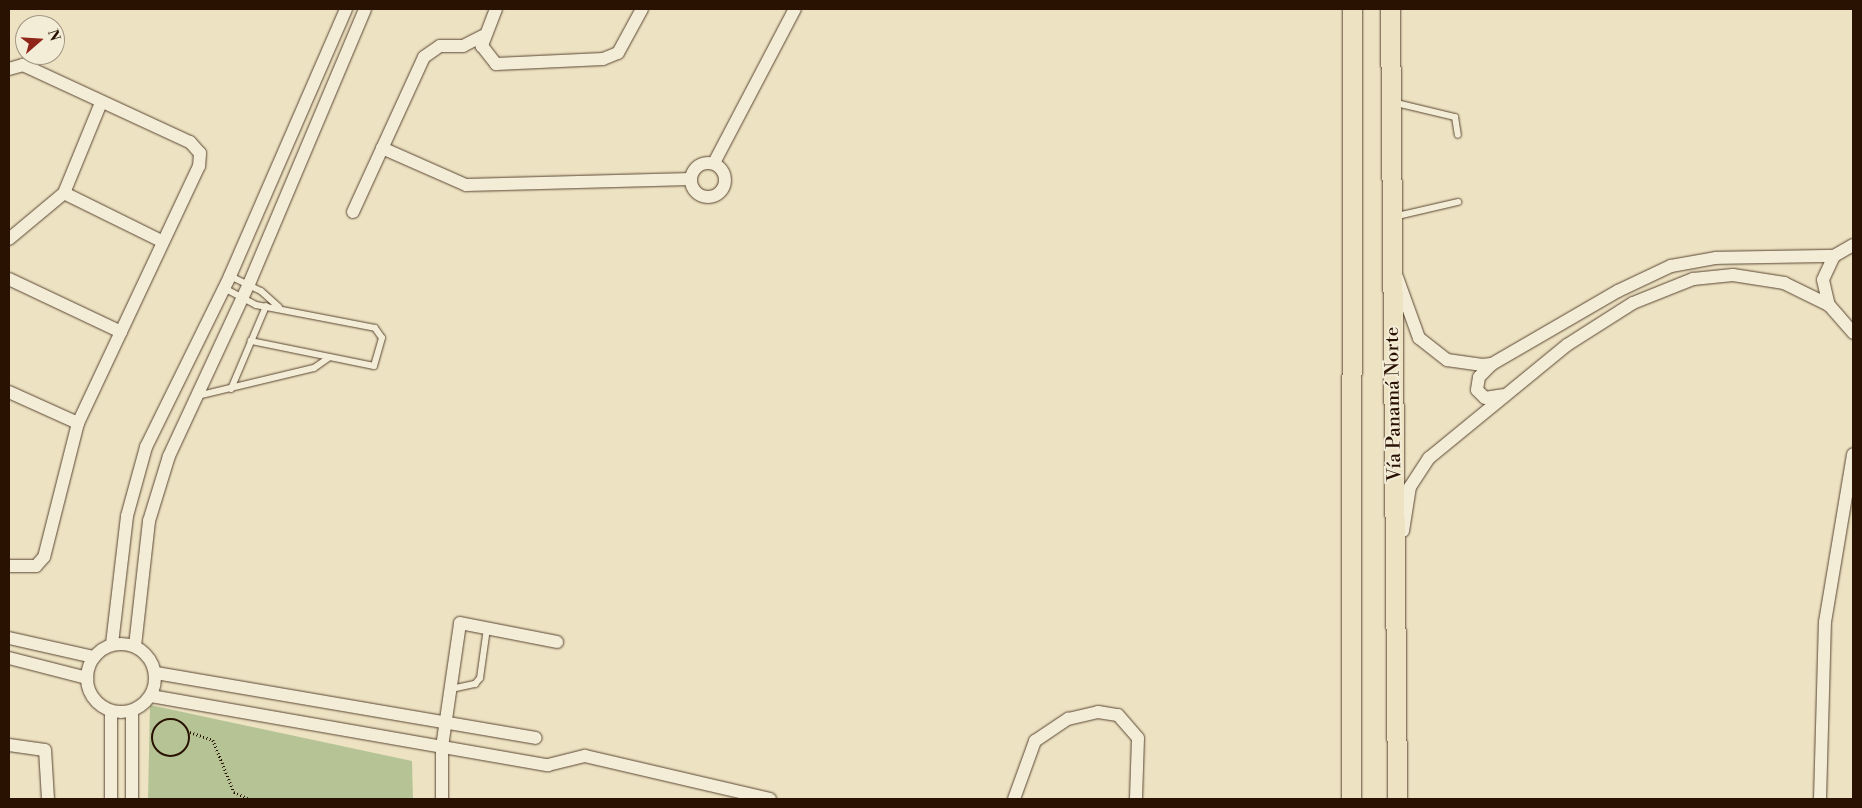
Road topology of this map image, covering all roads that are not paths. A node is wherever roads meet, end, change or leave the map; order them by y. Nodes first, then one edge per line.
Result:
1 (346, 9) edge
2 (365, 9) edge
3 (496, 9) edge
4 (642, 9) edge
5 (795, 9) edge
6 (1352, 9) edge
7 (1390, 9) edge
8 (483, 36) junction
9 (9, 69) edge
10 (1390, 102) junction
11 (101, 103) junction
12 (1458, 135) dead end
13 (382, 148) junction
14 (714, 164) junction
15 (691, 179) junction
16 (64, 193) junction
17 (1458, 202) dead end
18 (353, 212) dead end
19 (1392, 217) junction
20 (9, 239) edge
21 (163, 242) junction
22 (1853, 245) edge
23 (1834, 256) junction
24 (1392, 258) junction
25 (1643, 278) junction
26 (9, 279) edge
27 (227, 282) junction
28 (249, 284) junction
29 (1652, 294) junction
30 (242, 298) junction
31 (1829, 305) junction
32 (266, 306) junction
33 (280, 308) junction
34 (121, 332) junction
35 (1853, 333) edge
36 (251, 341) junction
37 (330, 357) junction
38 (1492, 364) junction
39 (231, 389) junction
40 (9, 392) edge
41 (1508, 394) junction
42 (197, 396) junction
43 (78, 423) junction
44 (1853, 454) edge
45 (1395, 549) junction
46 (9, 566) edge
47 (487, 628) junction
48 (9, 638) edge
49 (557, 642) dead end
50 (112, 644) junction
51 (135, 646) junction
52 (9, 658) edge
53 (93, 658) junction
54 (156, 673) junction
55 (87, 678) junction
56 (450, 689) junction
57 (151, 696) junction
58 (111, 711) junction
59 (132, 711) junction
60 (446, 723) junction
61 (535, 738) dead end
62 (9, 745) edge
63 (442, 747) junction
64 (48, 799) edge
65 (111, 799) edge
66 (132, 799) edge
67 (442, 799) edge
68 (770, 799) edge
69 (1014, 799) edge
70 (1136, 799) edge
71 (1351, 799) edge
72 (1397, 799) edge
73 (1820, 799) edge

1 - 27 street
2 - 28 street
3 - 8 street
4 - 8 street
5 - 14 street
6 - 71 main road
7 - 10 main road, Vía Panamá Norte
8 - 13 street
9 - 11 street
10 - 12 lane
10 - 19 main road, Vía Panamá Norte
11 - 16 street
11 - 21 street
13 - 15 street
13 - 18 street
14 - 15 street
14 - 15 street
16 - 20 street
16 - 21 street
17 - 19 lane
19 - 24 main road, Vía Panamá Norte
21 - 34 street
22 - 23 street
23 - 25 street
23 - 31 street
24 - 38 street
24 - 45 main road, Vía Panamá Norte
25 - 29 street
25 - 38 street
26 - 34 street
27 - 28 lane
27 - 30 lane
27 - 50 street
28 - 30 street
28 - 33 lane
29 - 31 street
29 - 41 street
30 - 32 lane
30 - 42 street
31 - 35 street
32 - 33 lane
32 - 36 lane
33 - 37 lane
34 - 43 street
36 - 37 lane
36 - 39 lane
37 - 39 lane
38 - 41 street
39 - 42 lane
40 - 43 street
41 - 45 street
42 - 51 street
43 - 46 street
44 - 73 street
45 - 72 main road, Vía Panamá Norte
47 - 49 street
47 - 56 lane
47 - 56 street
48 - 53 street
50 - 51 street
50 - 53 street
51 - 54 street
52 - 55 street
53 - 55 street
54 - 57 street
54 - 60 street
55 - 58 street
56 - 60 street
57 - 59 street
57 - 63 street
58 - 59 street
58 - 65 street
59 - 66 street
60 - 61 street
60 - 63 street
62 - 64 street
63 - 67 street
63 - 68 street
69 - 70 street

